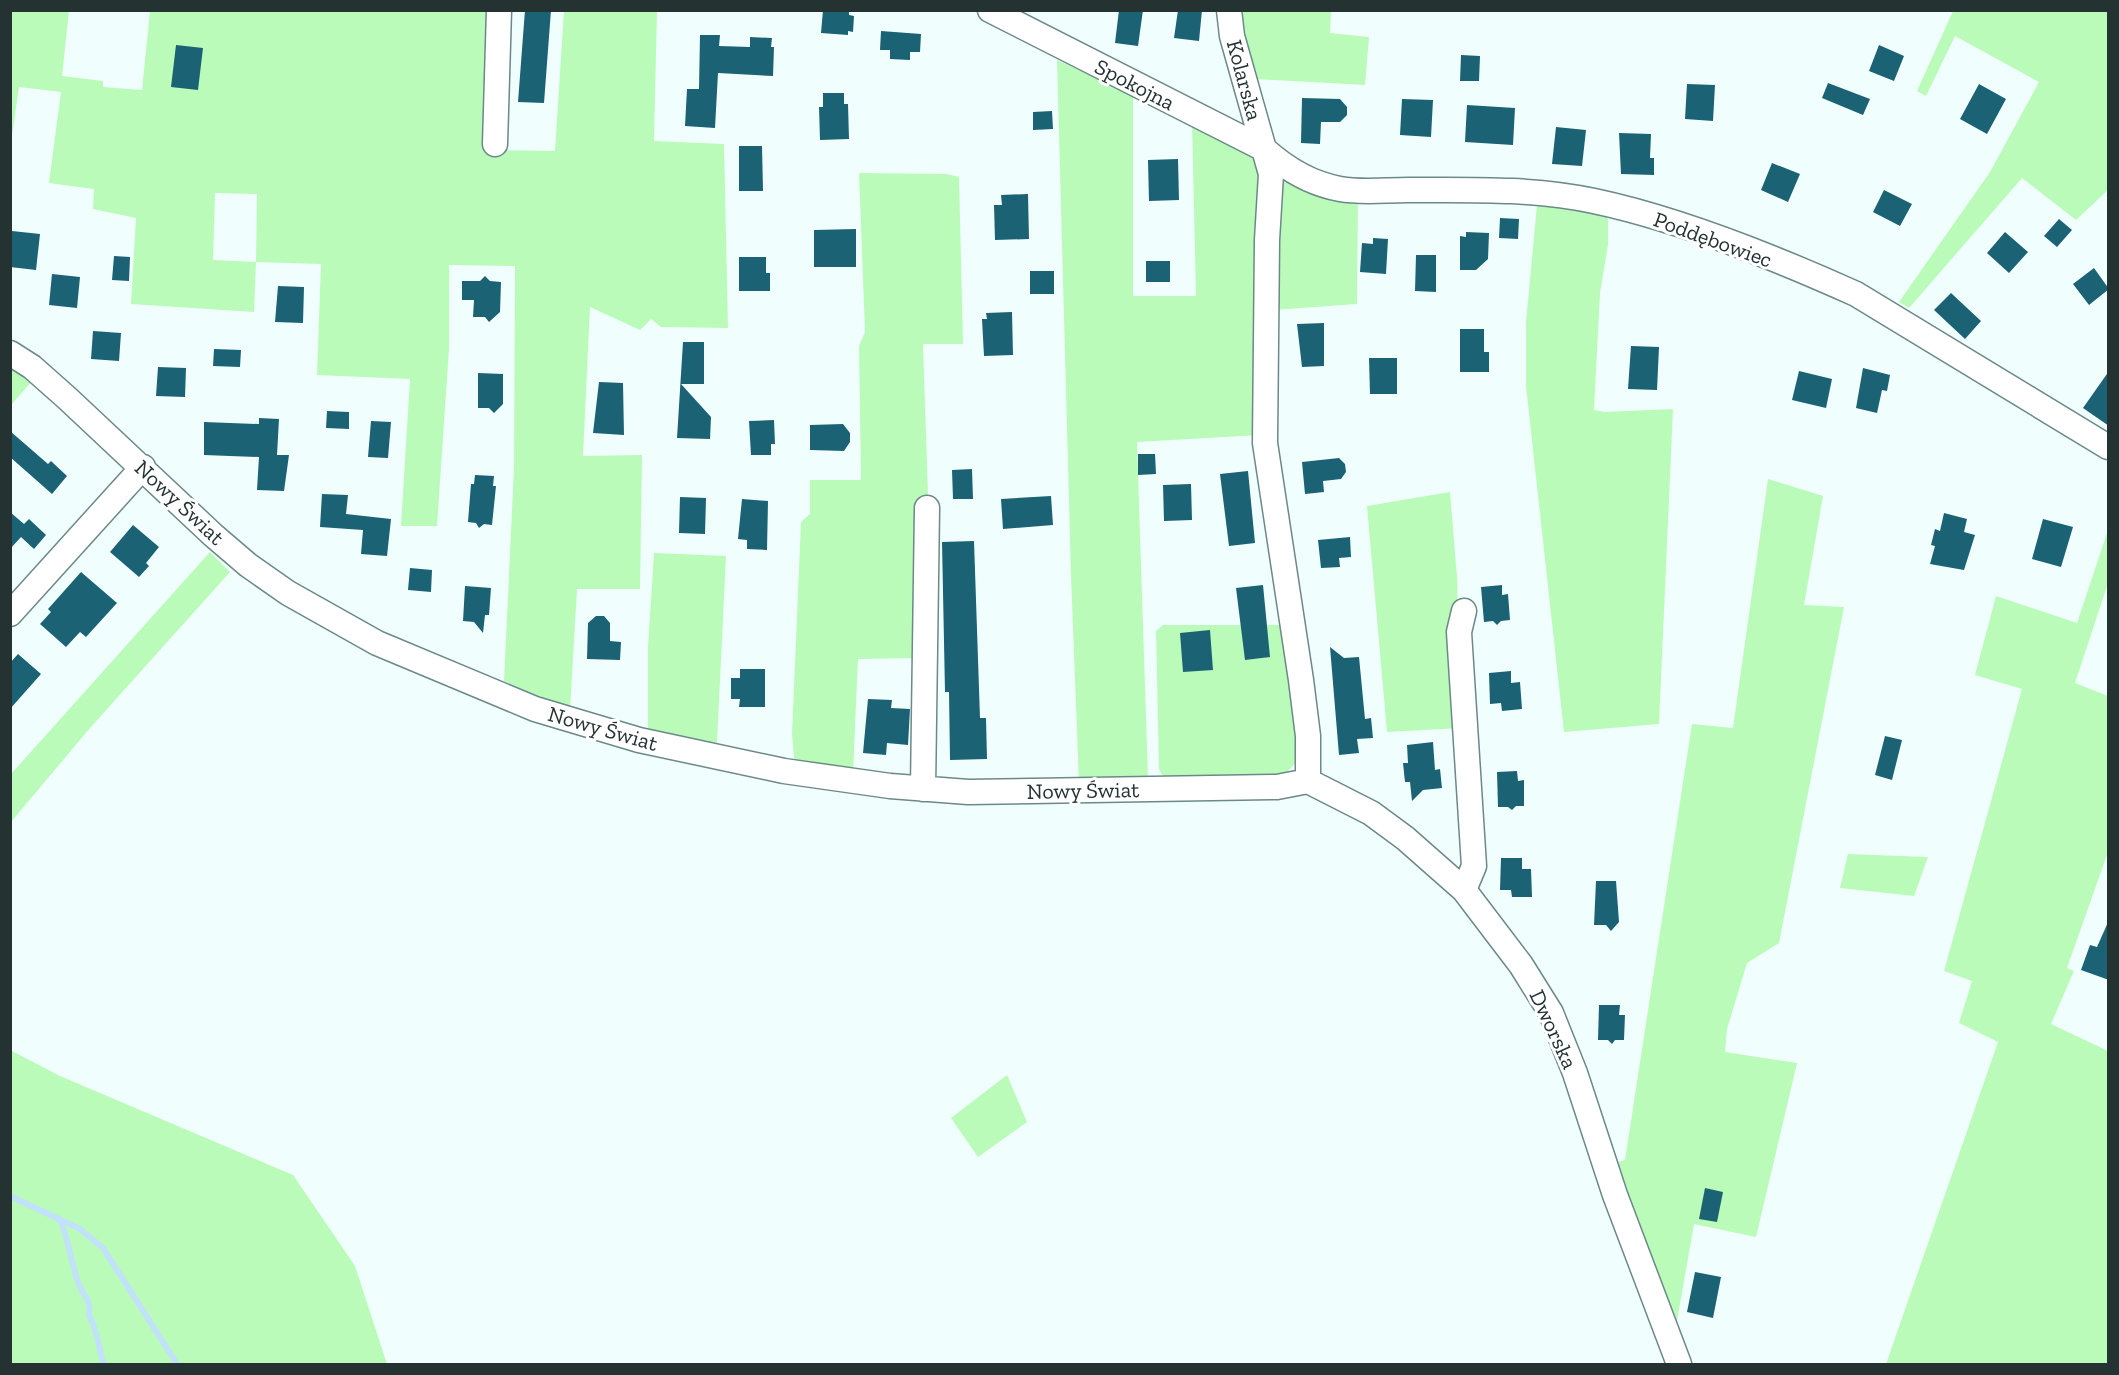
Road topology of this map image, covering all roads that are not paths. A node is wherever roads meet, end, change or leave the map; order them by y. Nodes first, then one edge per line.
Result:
1 (499, 10) edge
2 (990, 10) edge
3 (1229, 10) edge
4 (495, 144) dead end
5 (1271, 155) junction
6 (10, 353) edge
7 (2109, 447) edge
8 (144, 467) junction
9 (927, 508) dead end
10 (1464, 611) dead end
11 (10, 614) edge
12 (1308, 782) junction
13 (923, 789) junction
14 (1464, 890) junction
15 (1679, 1365) edge

1 - 4 street
2 - 5 street, Spokojna
3 - 5 street, Kolarska
5 - 7 street, Poddębowiec
5 - 12 street, Kolarska
6 - 8 street, Nowy Świat
8 - 11 street
8 - 13 street, Nowy Świat
9 - 13 street
10 - 14 street
12 - 13 street, Nowy Świat
12 - 14 street, Dworska
14 - 15 street, Dworska

